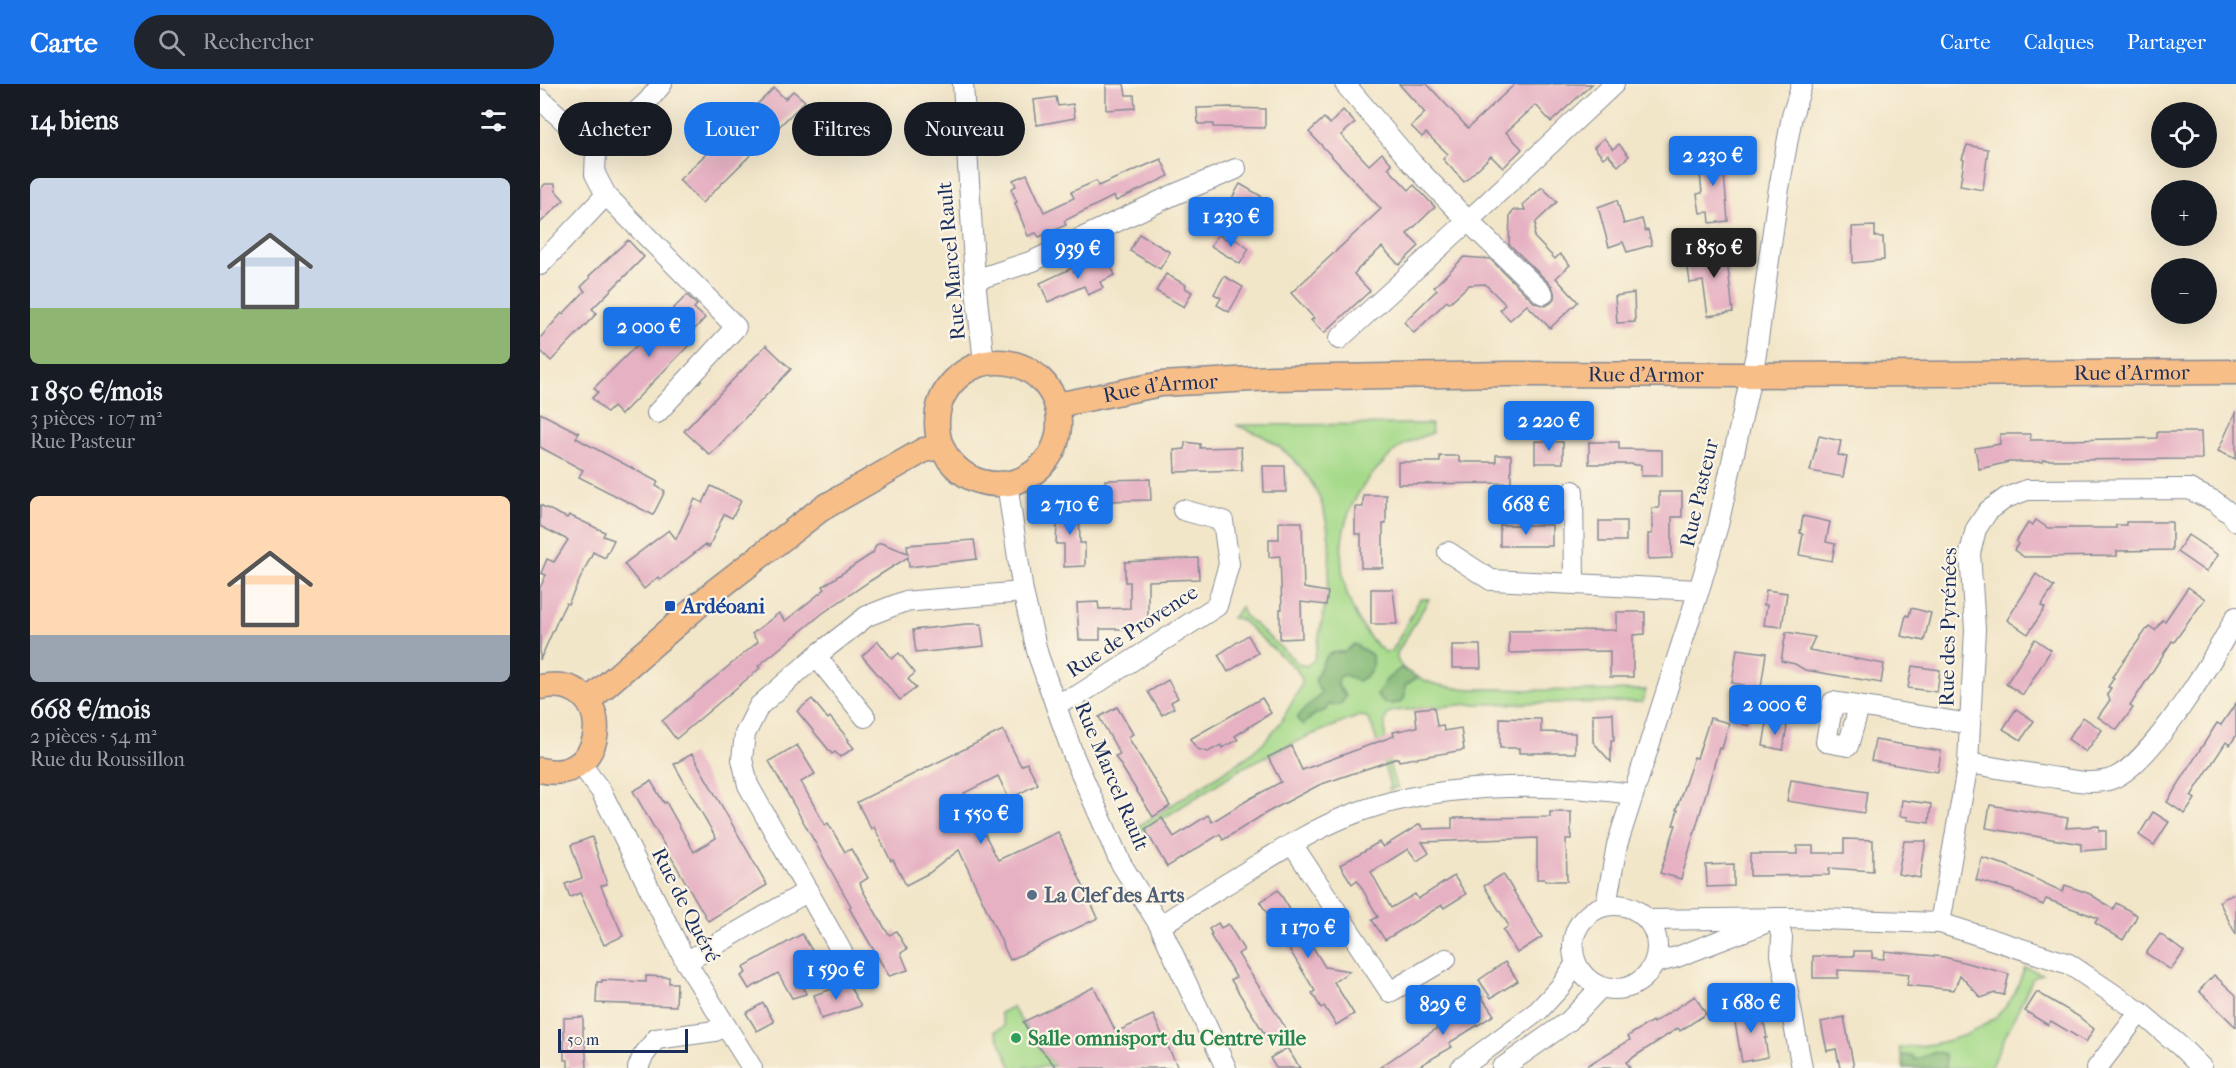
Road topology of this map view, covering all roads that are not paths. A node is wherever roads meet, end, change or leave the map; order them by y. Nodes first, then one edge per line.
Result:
1 (662, 84) edge
2 (963, 84) edge
3 (1345, 84) edge
4 (1614, 84) edge
5 (1802, 84) edge
6 (540, 99) edge
7 (647, 102) edge
8 (558, 115) edge
9 (596, 156) edge
10 (1236, 169) dead end
11 (606, 195) junction
12 (1468, 220) junction
13 (540, 265) edge
14 (975, 280) junction
15 (1543, 294) dead end
16 (1338, 339) dead end
17 (984, 363) junction
18 (2236, 372) edge
19 (1751, 375) junction
20 (1057, 405) junction
21 (657, 413) dead end
22 (942, 447) junction
23 (1007, 483) junction
24 (1573, 491) dead end
25 (1183, 510) dead end
26 (2236, 521) edge
27 (1448, 552) dead end
28 (1574, 583) junction
29 (1699, 590) junction
30 (1023, 592) junction
31 (2236, 617) edge
32 (816, 656) junction
33 (540, 687) edge
34 (588, 701) junction
35 (1055, 703) junction
36 (1859, 707) dead end
37 (865, 717) dead end
38 (1970, 724) junction
39 (580, 763) junction
40 (1968, 763) junction
41 (540, 770) edge
42 (1633, 794) junction
43 (1292, 844) junction
44 (808, 891) junction
45 (1606, 905) junction
46 (1777, 918) junction
47 (1648, 920) junction
48 (1940, 922) junction
49 (1160, 926) junction
50 (843, 954) dead end
51 (1446, 959) dead end
52 (686, 962) junction
53 (1576, 963) junction
54 (1653, 963) junction
55 (1601, 987) junction
56 (2140, 1012) junction
57 (725, 1026) junction
58 (638, 1068) edge
59 (752, 1068) edge
60 (1226, 1068) edge
61 (1461, 1068) edge
62 (1502, 1068) edge
63 (1802, 1068) edge
64 (2097, 1068) edge
65 (2202, 1068) edge

1 - 7 street
2 - 14 street, Rue Marcel Rault
3 - 12 street
4 - 12 street
5 - 19 street, Rue Pasteur
6 - 8 street
9 - 11 street
10 - 14 street
11 - 13 street
11 - 21 street
12 - 15 street
12 - 16 street
14 - 17 street, Rue Marcel Rault
17 - 20 main road
17 - 22 main road
18 - 19 main road, Rue d'Armor
19 - 20 main road, Rue d'Armor
19 - 29 street, Rue Pasteur
20 - 23 main road
22 - 23 main road
22 - 34 main road
23 - 30 street, Rue Marcel Rault
24 - 28 street
25 - 35 street, Rue de Provence
26 - 38 street, Rue des Pyrénées
27 - 28 street
28 - 29 street
29 - 42 street, Rue Pasteur
30 - 32 street
30 - 35 street, Rue Marcel Rault
31 - 40 street
32 - 37 street
32 - 44 street
33 - 34 main road
34 - 39 main road
35 - 49 street, Rue Marcel Rault
36 - 38 street, Rue des Pyrénées
38 - 40 street, Rue des Pyrénées
39 - 41 main road
39 - 52 street, Rue de Quéré
40 - 48 street, Rue des Pyrénées
42 - 43 street
42 - 45 street, Rue Pasteur
43 - 49 street
43 - 51 street
44 - 50 street
44 - 52 street
45 - 47 street
45 - 53 street
46 - 47 street
46 - 48 street
46 - 54 street
46 - 63 street
47 - 54 street
48 - 56 street
49 - 60 street, Rue Marcel Rault
52 - 57 street, Rue de Quéré
53 - 55 street
53 - 61 street
54 - 55 street
55 - 62 street
56 - 64 street
56 - 65 street
57 - 58 street
57 - 59 street, Rue de Quéré

